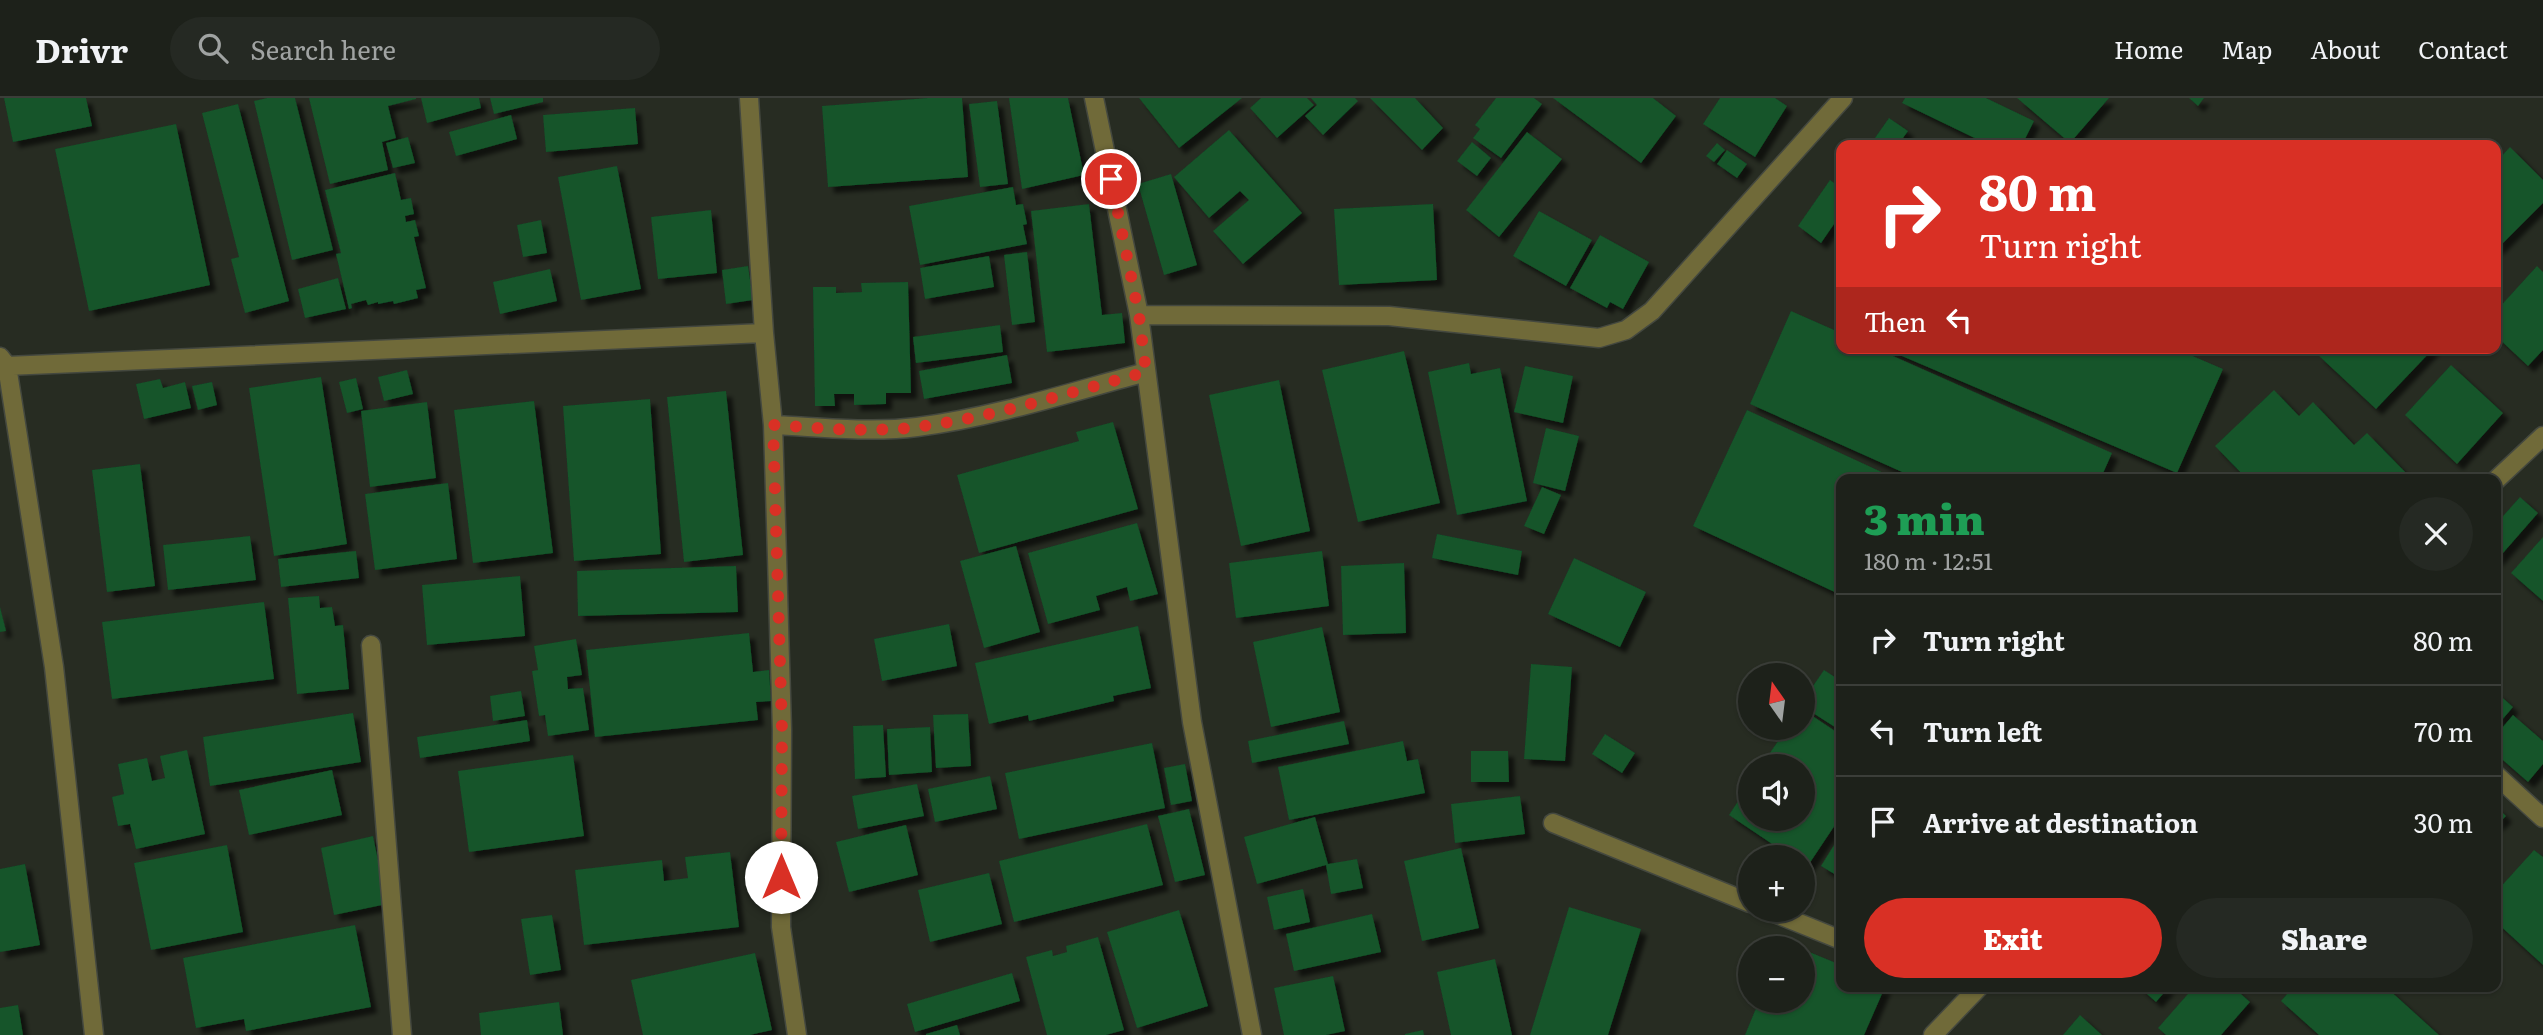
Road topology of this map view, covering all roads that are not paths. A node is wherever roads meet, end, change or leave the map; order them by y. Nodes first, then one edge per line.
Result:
1 (749, 98) edge
2 (1094, 98) edge
3 (1843, 98) edge
4 (1139, 315) junction
5 (764, 332) junction
6 (3, 362) edge
7 (1146, 372) junction
8 (773, 425) junction
9 (2543, 436) edge
10 (2501, 475) edge
11 (371, 645) dead end
12 (2501, 780) edge
13 (2543, 818) edge
14 (1553, 823) dead end
15 (1738, 898) edge
16 (1797, 922) edge
17 (1836, 938) edge
18 (1968, 992) edge
19 (94, 1035) edge
20 (402, 1035) edge
21 (797, 1035) edge
22 (1252, 1035) edge
23 (1933, 1035) edge

1 - 5 street
2 - 4 street
3 - 4 street
4 - 7 street
5 - 6 street
5 - 8 street
6 - 19 street
7 - 8 street
7 - 22 street
8 - 21 street
9 - 10 street
11 - 20 street
12 - 13 street
14 - 15 street
16 - 17 street
18 - 23 street

